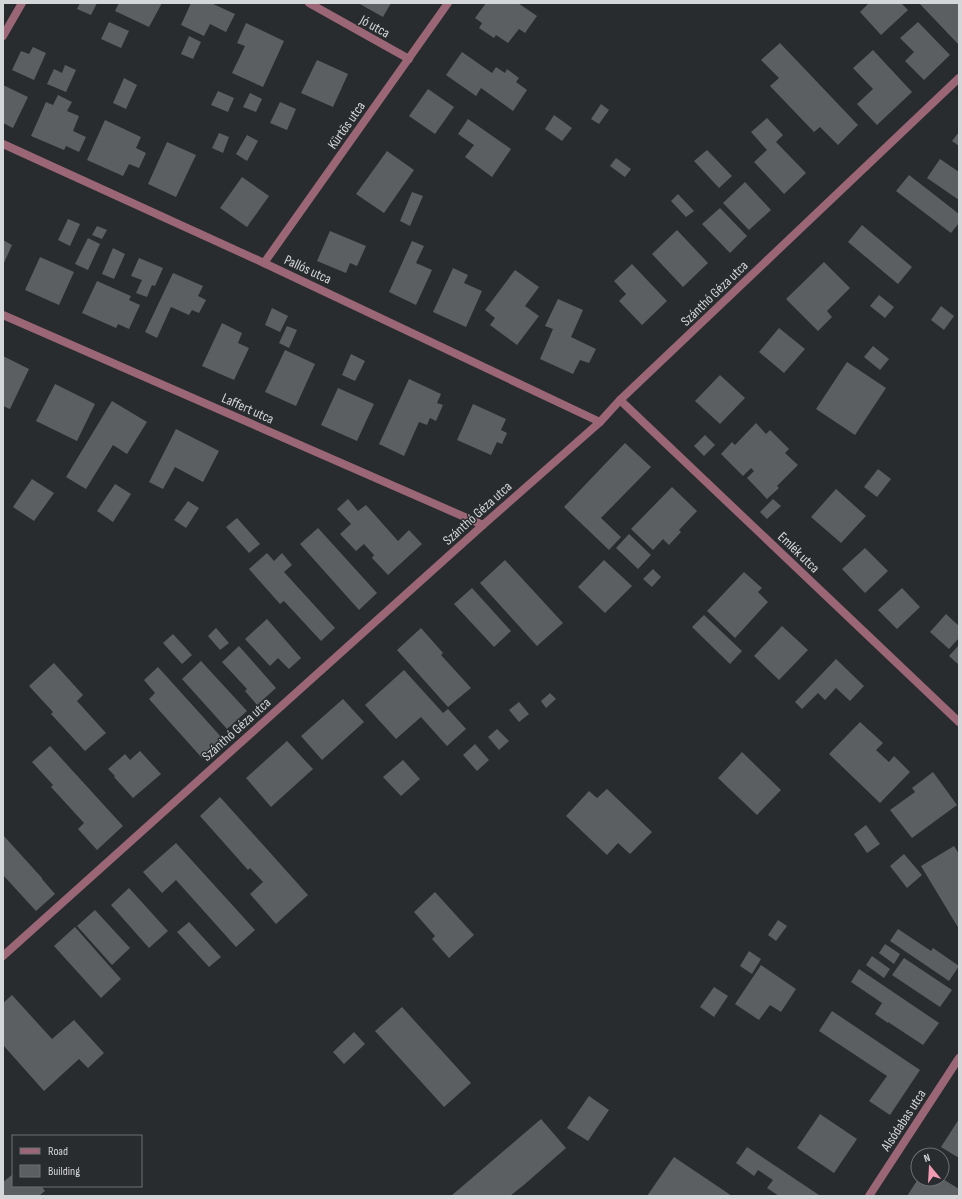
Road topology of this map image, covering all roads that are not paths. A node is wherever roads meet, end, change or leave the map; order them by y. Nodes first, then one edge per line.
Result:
1 (22, 3) edge
2 (308, 3) edge
3 (448, 3) edge
4 (3, 36) edge
5 (409, 59) junction
6 (959, 78) edge
7 (3, 144) edge
8 (264, 263) junction
9 (3, 315) edge
10 (620, 400) junction
11 (600, 422) junction
12 (483, 524) junction
13 (959, 722) edge
14 (3, 956) edge
15 (959, 1058) edge
16 (869, 1196) edge

1 - 4 street
2 - 5 street, Jó utca
3 - 5 street, Kürtös utca
5 - 8 street, Kürtös utca
6 - 10 street, Szánthó Géza utca
7 - 8 street, Pallós utca
8 - 11 street, Pallós utca
9 - 12 street, Laffert utca
10 - 11 street, Szánthó Géza utca
10 - 13 street, Emlék utca
11 - 12 street, Szánthó Géza utca
12 - 14 street, Szánthó Géza utca
15 - 16 street, Alsódabas utca

